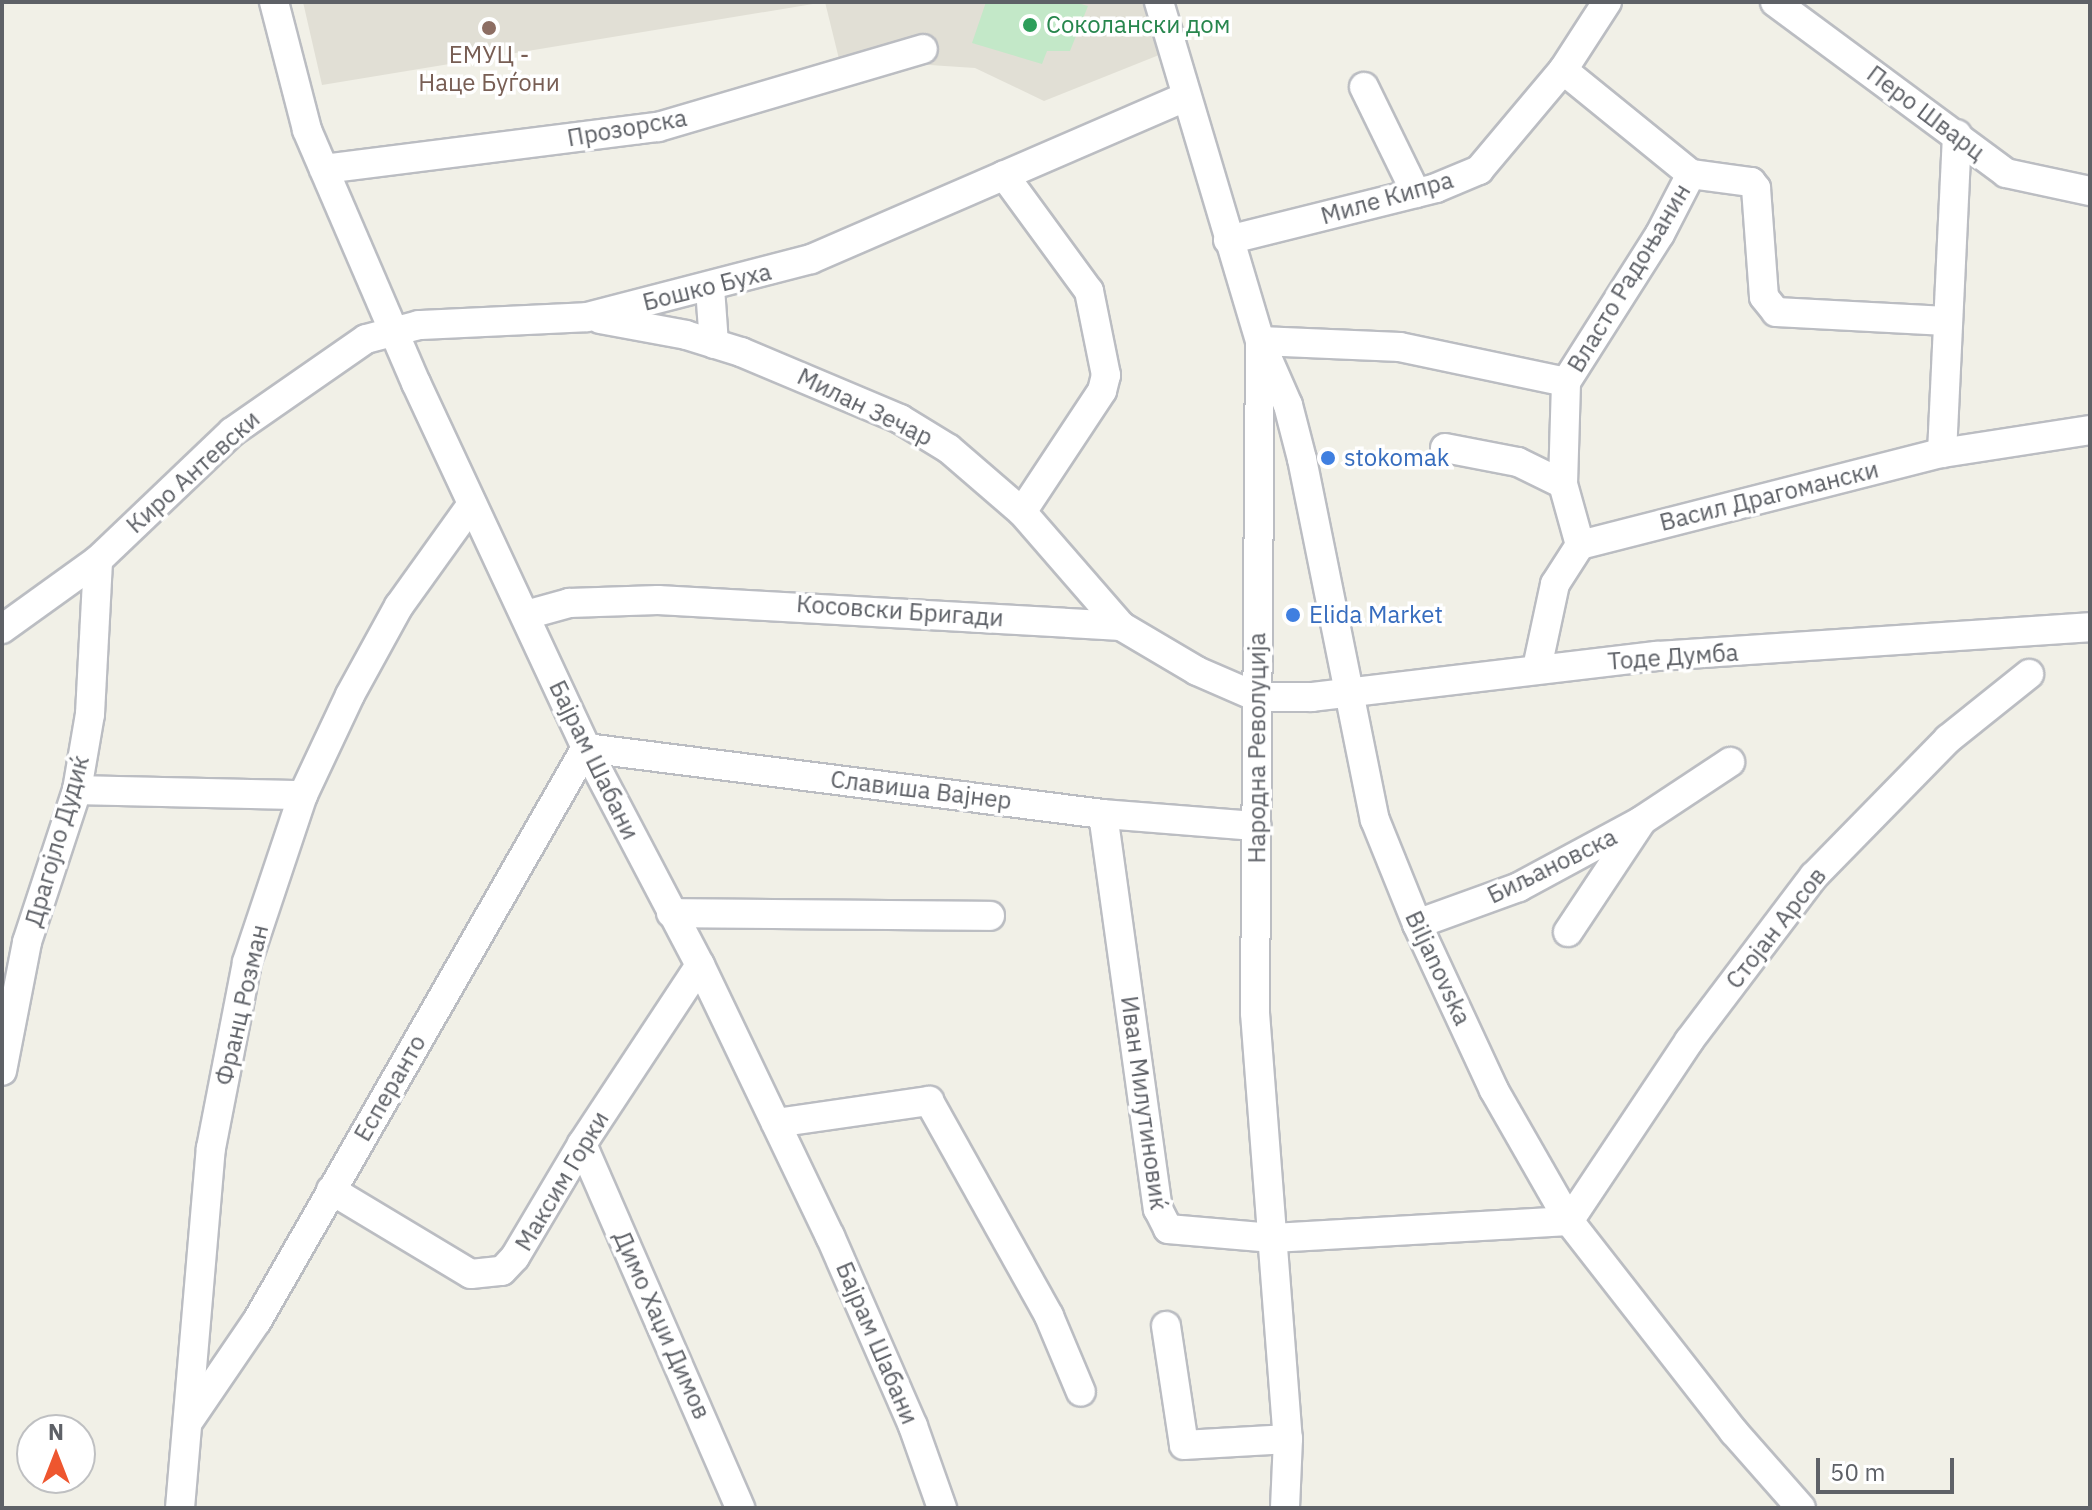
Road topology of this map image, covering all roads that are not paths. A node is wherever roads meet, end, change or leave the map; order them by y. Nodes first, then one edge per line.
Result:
1 (274, 2) edge
2 (1159, 2) edge
3 (1607, 2) edge
4 (1775, 2) edge
5 (923, 49) dead end
6 (1563, 70) junction
7 (1364, 87) dead end
8 (1185, 97) junction
9 (1957, 134) junction
10 (324, 169) junction
11 (1691, 174) junction
12 (1004, 175) junction
13 (2090, 191) edge
14 (1416, 193) junction
15 (1228, 240) junction
16 (710, 288) junction
17 (587, 317) junction
18 (1947, 321) junction
19 (393, 329) junction
20 (1260, 341) junction
21 (714, 344) junction
22 (1566, 382) junction
23 (2090, 430) edge
24 (1445, 448) dead end
25 (1942, 453) junction
26 (1563, 484) junction
27 (472, 504) junction
28 (1022, 512) junction
29 (1580, 545) junction
30 (98, 560) junction
31 (526, 615) junction
32 (1121, 626) junction
33 (2090, 627) edge
34 (2, 629) edge
35 (1537, 668) junction
36 (2029, 674) dead end
37 (1346, 693) junction
38 (1257, 697) junction
39 (586, 748) junction
40 (1730, 762) dead end
41 (77, 790) junction
42 (303, 795) junction
43 (1103, 814) junction
44 (1641, 821) junction
45 (1257, 826) junction
46 (671, 913) junction
47 (990, 916) dead end
48 (1417, 924) junction
49 (1568, 932) dead end
50 (700, 965) junction
51 (2, 1071) edge
52 (776, 1123) junction
53 (582, 1144) junction
54 (331, 1190) junction
55 (1569, 1221) junction
56 (1273, 1238) junction
57 (1166, 1326) dead end
58 (1081, 1392) dead end
59 (187, 1424) junction
60 (1288, 1439) junction
61 (180, 1508) edge
62 (740, 1508) edge
63 (942, 1508) edge
64 (1285, 1508) edge
65 (1801, 1508) edge

1 - 10 street, Бајрам Шабани
2 - 8 street, Народна Револуција
3 - 6 street, Миле Кипра
4 - 9 street, Перо Шварц
5 - 10 street, Прозорска
6 - 11 street
6 - 14 street, Миле Кипра
7 - 14 street
8 - 12 street, Бошко Буха
8 - 15 street, Народна Револуција
9 - 13 street, Перо Шварц
9 - 18 street
10 - 19 street, Бајрам Шабани
11 - 18 street
11 - 22 street, Власто Радоњанин
12 - 16 street, Бошко Буха
12 - 28 street
14 - 15 street, Миле Кипра
15 - 20 street, Народна Револуција
16 - 17 street, Бошко Буха
16 - 21 street
17 - 19 street, Бошко Буха
17 - 21 street, Милан Зечар
18 - 25 street
19 - 27 street, Бајрам Шабани
19 - 30 street, Киро Антевски
20 - 22 street, Власто Радоњанин
20 - 37 street, Biljanovska
20 - 38 street, Народна Револуција
21 - 28 street, Милан Зечар
22 - 26 street, Власто Радоњанин
23 - 25 street, Васил Драгомански
24 - 26 street
25 - 29 street, Васил Драгомански
26 - 29 street, Власто Радоњанин
27 - 31 street, Бајрам Шабани
27 - 42 street, Франц Розман
28 - 32 street, Милан Зечар
29 - 35 street
30 - 34 street, Киро Антевски
30 - 41 street, Драгојло Дудиќ
31 - 32 street, Косовски Бригади
31 - 39 street, Бајрам Шабани
32 - 38 street, Косовски Бригади
33 - 35 street, Тоде Думба
35 - 37 street, Тоде Думба
36 - 55 street, Стојан Арсов
37 - 38 street, Тоде Думба
37 - 48 street, Biljanovska
38 - 45 street, Народна Револуција
39 - 43 street, Славиша Вајнер
39 - 46 street, Бајрам Шабани
39 - 54 street, Есперанто
40 - 44 street, Биљановска
41 - 42 street
41 - 51 street, Драгојло Дудиќ
42 - 59 street, Франц Розман
43 - 45 street, Славиша Вајнер
43 - 56 street, Иван Милутиновиќ
44 - 48 street, Биљановска
44 - 49 street, Биљановска
45 - 56 street, Народна Револуција
46 - 47 street
46 - 50 street, Бајрам Шабани
48 - 55 street, Biljanovska
50 - 52 street, Бајрам Шабани
50 - 53 street, Максим Горки
52 - 58 street
52 - 63 street, Бајрам Шабани
53 - 54 street, Максим Горки
53 - 62 street, Димо Хаџи Димов
54 - 59 street, Есперанто
55 - 56 street, Иван Милутиновиќ
55 - 65 street, Biljanovska
56 - 60 street, Народна Револуција
57 - 60 street
59 - 61 street, Франц Розман
60 - 64 street, Народна Револуција

